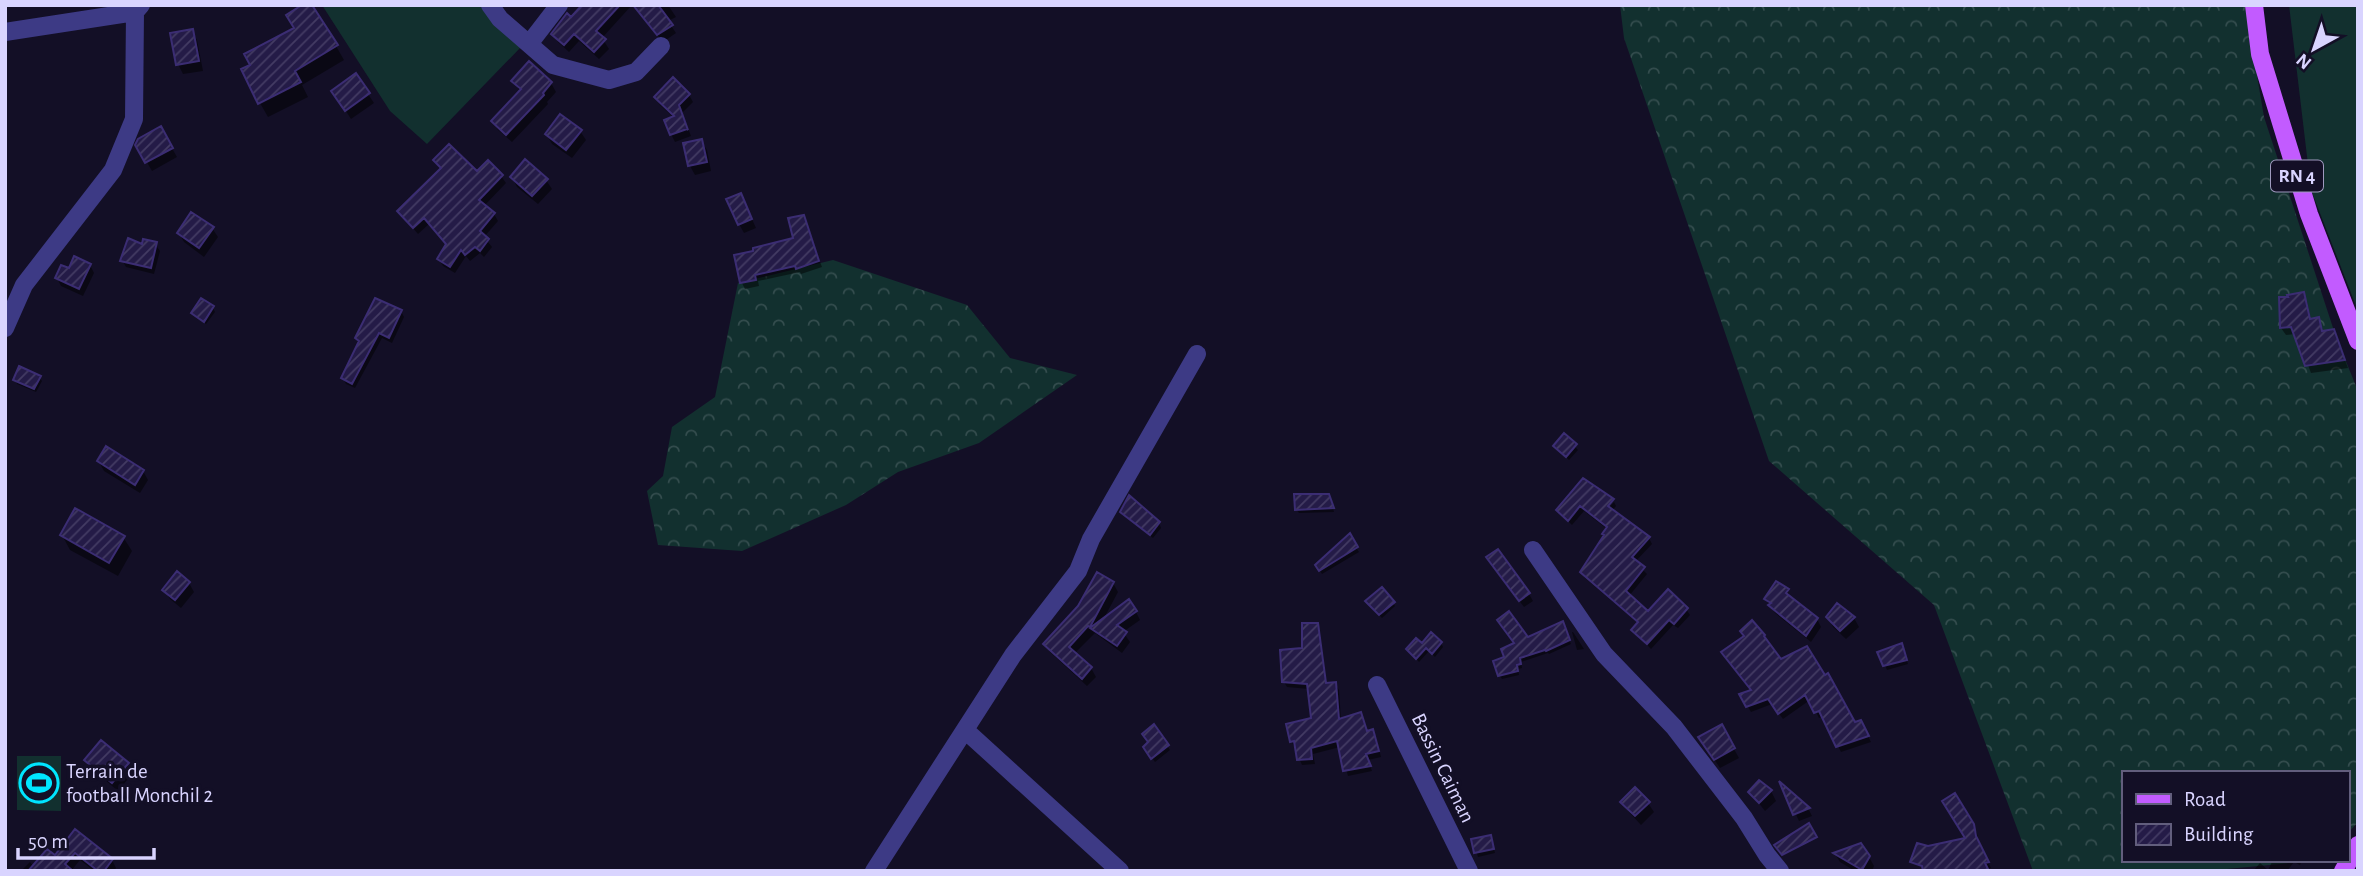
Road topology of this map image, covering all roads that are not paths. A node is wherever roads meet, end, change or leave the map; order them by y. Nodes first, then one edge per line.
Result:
1 (490, 5) edge
2 (559, 5) edge
3 (2254, 5) edge
4 (138, 9) edge
5 (5, 32) edge
6 (529, 44) junction
7 (661, 46) dead end
8 (5, 328) edge
9 (2358, 341) edge
10 (1197, 354) dead end
11 (1533, 550) dead end
12 (1377, 685) dead end
13 (965, 730) junction
14 (2358, 845) edge
15 (2349, 861) edge
16 (874, 871) edge
17 (1120, 871) edge
18 (1468, 871) edge
19 (1780, 871) edge

1 - 6 street
2 - 6 street
3 - 9 main road, RN 4
4 - 5 street
4 - 8 street
6 - 7 street
10 - 13 street
11 - 19 street
12 - 18 street, Bassin Caiman
13 - 16 street
13 - 17 street
14 - 15 main road

